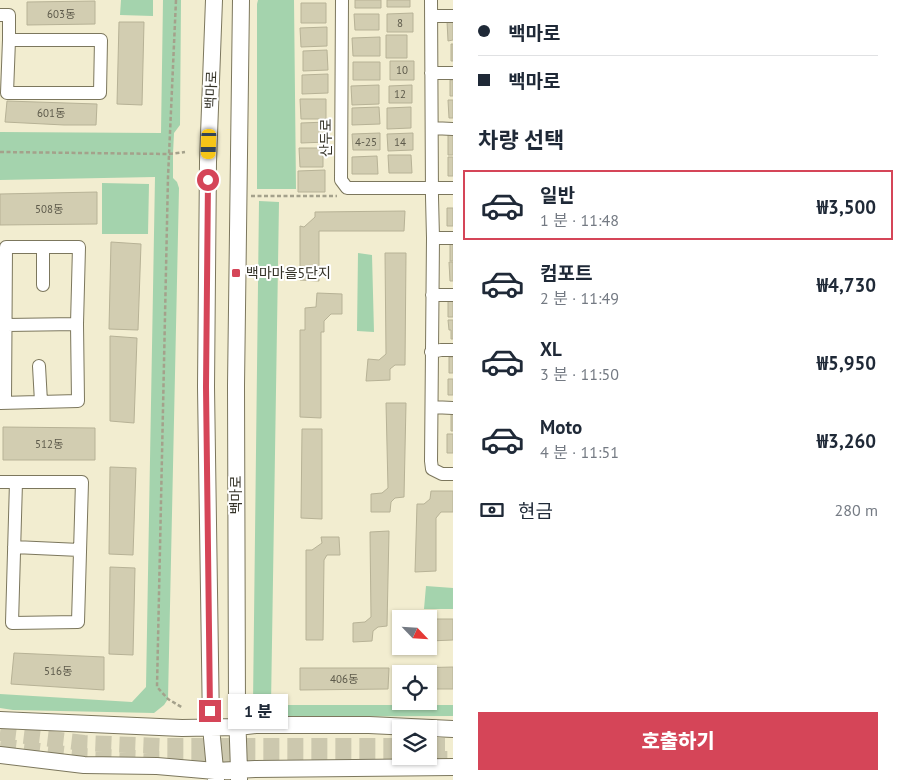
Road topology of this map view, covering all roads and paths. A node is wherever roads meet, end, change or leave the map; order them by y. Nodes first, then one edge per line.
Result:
1 (176, 0) edge
2 (214, 0) edge
3 (240, 0) edge
4 (342, 0) edge
5 (431, 0) edge
6 (0, 15) edge
7 (431, 16) junction
8 (453, 16) edge
9 (9, 40) junction
10 (432, 73) junction
11 (453, 73) edge
12 (432, 128) junction
13 (453, 129) edge
14 (0, 152) edge
15 (185, 152) dead end
16 (169, 154) junction
17 (432, 188) junction
18 (453, 188) edge
19 (251, 196) dead end
20 (337, 196) dead end
21 (433, 238) junction
22 (453, 238) edge
23 (43, 247) junction
24 (43, 285) dead end
25 (432, 295) junction
26 (453, 295) edge
27 (6, 324) junction
28 (77, 324) junction
29 (453, 350) edge
30 (432, 352) junction
31 (39, 366) dead end
32 (40, 402) junction
33 (3, 403) edge
34 (432, 407) junction
35 (453, 408) edge
36 (453, 474) edge
37 (0, 482) edge
38 (16, 482) junction
39 (14, 547) junction
40 (80, 550) junction
41 (183, 708) dead end
42 (0, 720) edge
43 (211, 727) junction
44 (238, 727) junction
45 (453, 729) edge
46 (0, 755) edge
47 (453, 767) edge
48 (215, 775) edge
49 (239, 775) edge

1 - 16 path
2 - 43 main road, 백마로
3 - 44 main road, 백마로
4 - 17 street, 산두로
5 - 7 street
6 - 9 street
7 - 8 street
7 - 10 street
9 - 9 street
10 - 11 street
10 - 12 street
12 - 13 street
12 - 17 street
14 - 16 path
15 - 16 path
16 - 41 path
17 - 18 street
17 - 21 street
19 - 20 path
21 - 22 street
21 - 25 street
23 - 24 street
23 - 27 street
23 - 28 street
25 - 26 street
25 - 30 street
27 - 28 street
27 - 33 street
28 - 32 street
29 - 30 street
30 - 34 street
31 - 32 street
32 - 33 street
34 - 35 street
34 - 36 street
37 - 38 street
38 - 39 street
38 - 40 street
39 - 40 street
39 - 40 street
42 - 43 main road
43 - 44 main road
43 - 48 main road, 백마로
44 - 45 main road
44 - 49 main road, 백마로
46 - 48 main road
47 - 49 main road
48 - 49 main road

